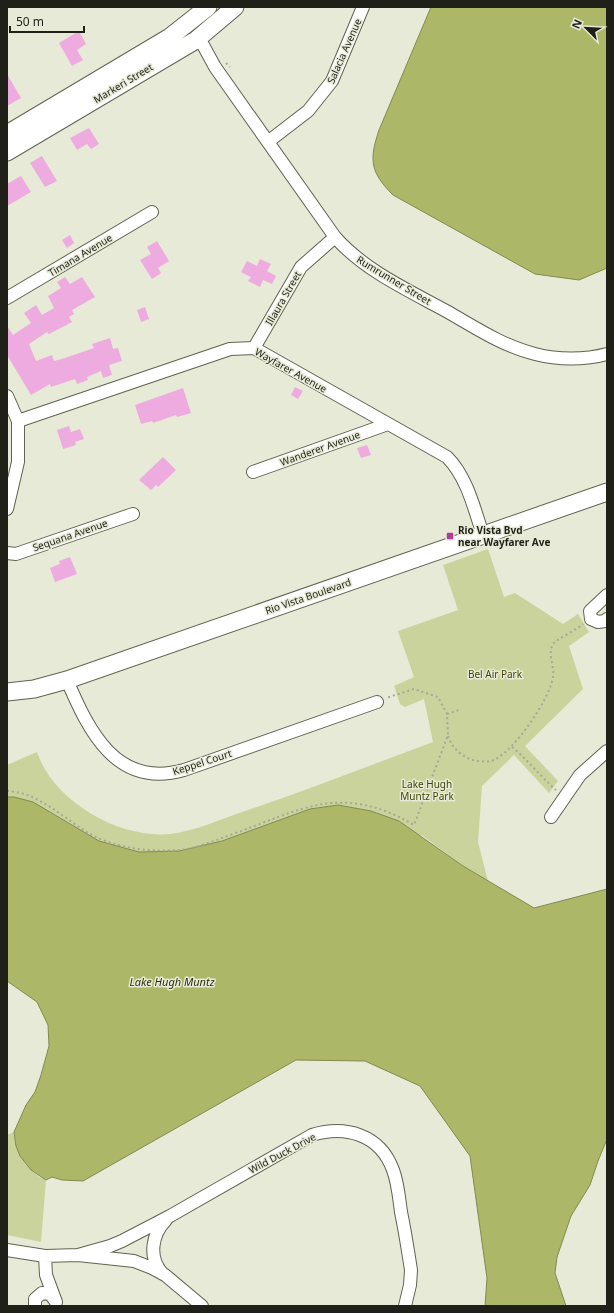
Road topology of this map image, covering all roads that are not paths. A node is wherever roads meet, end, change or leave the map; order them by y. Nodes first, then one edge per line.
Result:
1 (208, 7) edge
2 (235, 7) edge
3 (364, 7) edge
4 (186, 25) junction
5 (196, 40) junction
6 (7, 134) edge
7 (269, 141) junction
8 (7, 152) edge
9 (152, 212) dead end
10 (335, 236) junction
11 (7, 298) edge
12 (254, 348) junction
13 (607, 354) edge
14 (7, 396) edge
15 (18, 421) junction
16 (388, 424) junction
17 (253, 472) dead end
18 (607, 492) edge
19 (7, 508) edge
20 (133, 514) dead end
21 (483, 535) junction
22 (7, 553) edge
23 (607, 595) edge
24 (607, 618) edge
25 (67, 680) junction
26 (7, 692) edge
27 (377, 702) road end
28 (607, 751) edge
29 (551, 817) dead end
30 (170, 1216) junction
31 (7, 1250) edge
32 (78, 1255) junction
33 (45, 1256) junction
34 (46, 1275) junction
35 (165, 1275) junction
36 (35, 1302) edge
37 (56, 1304) edge
38 (202, 1306) edge
39 (405, 1306) edge

1 - 4 street, Markeri Street
2 - 5 street, Markeri Street
3 - 7 street, Salacia Avenue
4 - 5 street, Rumrunner Street
4 - 6 street, Markeri Street
5 - 7 street, Rumrunner Street
5 - 8 street, Markeri Street
7 - 10 street, Rumrunner Street
9 - 11 street, Timana Avenue
10 - 12 street, Illaura Street
10 - 13 street, Rumrunner Street
12 - 15 street, Wayfarer Avenue
12 - 16 street, Wayfarer Avenue
14 - 15 street
15 - 19 street
16 - 17 street, Wanderer Avenue
16 - 21 street, Wayfarer Avenue
18 - 21 street, Rio Vista Boulevard
20 - 22 street, Sequana Avenue
21 - 25 street, Rio Vista Boulevard
23 - 24 street
25 - 26 street, Rio Vista Boulevard
25 - 27 street, Keppel Court
28 - 29 street
30 - 32 street, Wild Duck Drive
30 - 35 street, Wild Duck Drive
30 - 39 street, Wild Duck Drive
31 - 33 street, Wild Duck Drive
32 - 33 street, Wild Duck Drive
32 - 35 street, Wild Duck Drive
33 - 34 street
34 - 36 street
34 - 37 street
35 - 38 street, Wild Duck Drive
36 - 37 street

